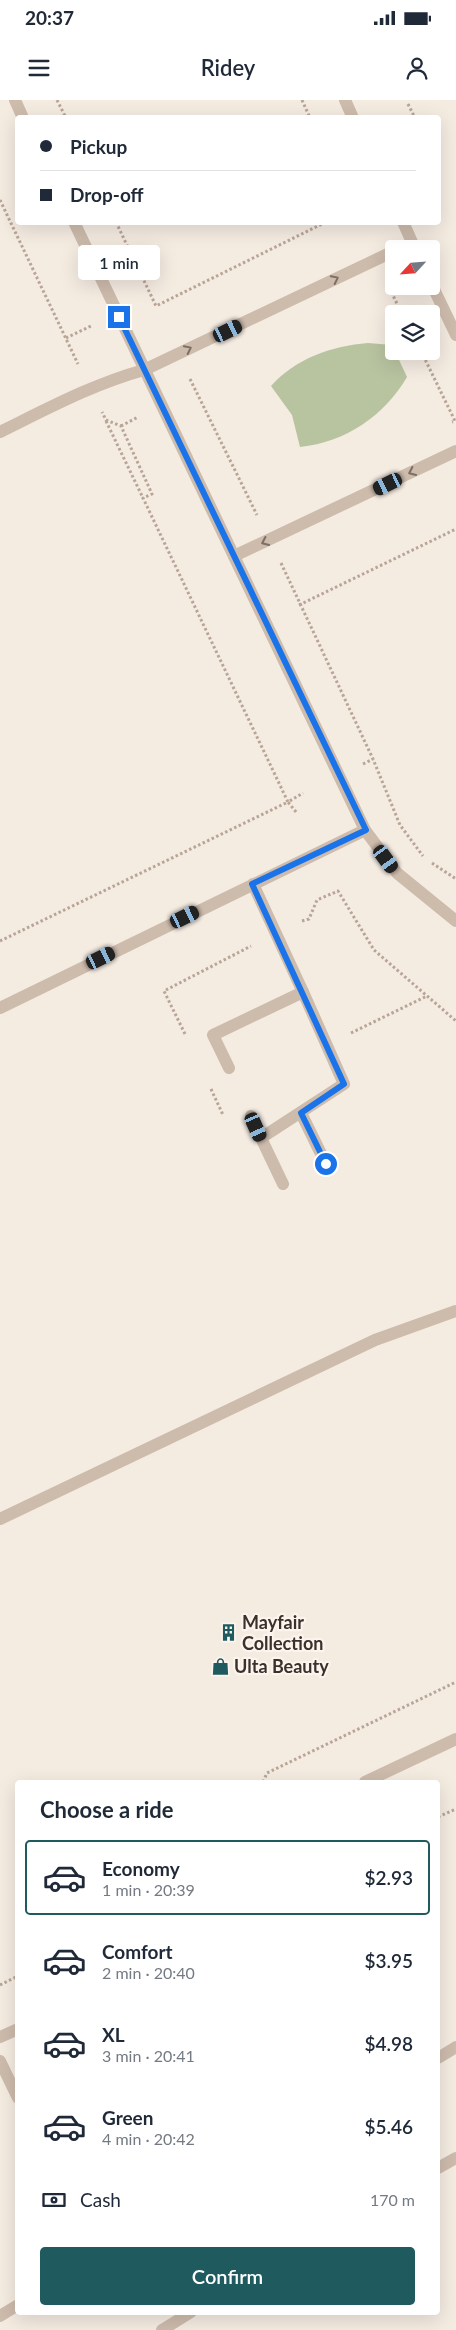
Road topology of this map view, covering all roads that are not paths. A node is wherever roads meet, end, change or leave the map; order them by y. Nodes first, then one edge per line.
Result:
1 (14, 100) edge
2 (345, 100) edge
3 (22, 115) edge
4 (352, 115) edge
5 (75, 225) edge
6 (404, 225) edge
7 (411, 240) edge
8 (385, 255) edge
9 (437, 295) edge
10 (456, 335) edge
11 (144, 370) junction
12 (0, 432) edge
13 (456, 452) edge
14 (234, 556) junction
15 (366, 830) junction
16 (252, 884) junction
17 (456, 921) edge
18 (303, 992) junction
19 (0, 1008) edge
20 (229, 1068) dead end
21 (301, 1113) junction
22 (251, 1116) dead end
23 (261, 1138) junction
24 (326, 1164) dead end
25 (284, 1184) dead end
26 (456, 1311) edge
27 (0, 1519) edge
28 (456, 1739) edge
29 (368, 1780) edge
30 (15, 2030) edge
31 (0, 2038) edge
32 (456, 2048) edge
33 (440, 2057) edge
34 (0, 2061) edge
35 (15, 2092) edge
36 (456, 2158) edge
37 (440, 2167) edge
38 (15, 2307) edge
39 (187, 2315) edge
40 (0, 2316) edge
41 (162, 2330) edge

1 - 3 street
2 - 4 street
5 - 11 street
6 - 7 street
11 -> 8 street
9 - 10 street
11 - 12 street
11 - 14 street
13 -> 14 street
14 - 15 street
15 - 16 street
15 - 17 street
16 - 18 street
16 - 19 street
18 - 20 street
18 - 21 street
21 - 23 street
21 - 24 street
22 - 23 street
23 - 25 street
26 - 27 street
28 - 29 street
30 - 31 street
32 - 33 street
34 - 35 street
36 - 37 street
38 - 40 street
39 - 41 street

